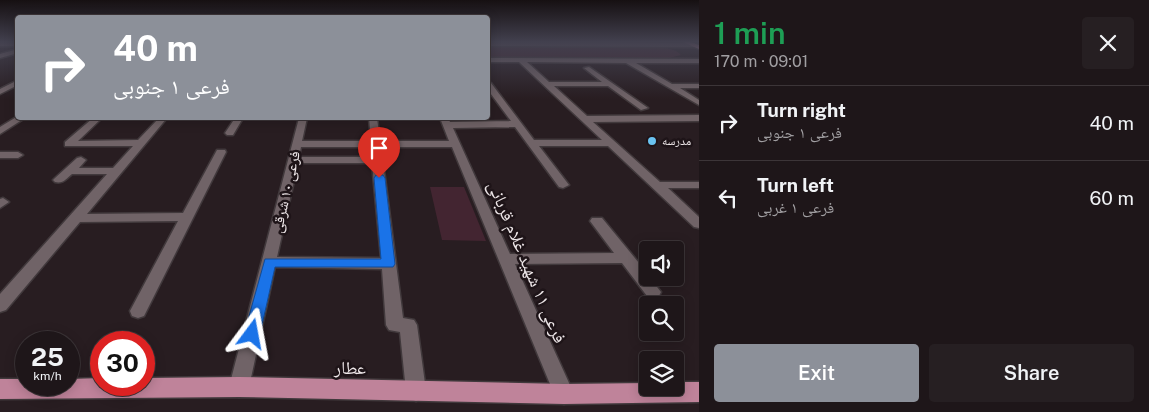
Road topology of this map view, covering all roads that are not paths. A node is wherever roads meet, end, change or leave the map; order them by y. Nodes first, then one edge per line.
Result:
1 (522, 61) edge
2 (627, 61) edge
3 (587, 68) dead end
4 (15, 84) edge
5 (547, 84) junction
6 (610, 84) junction
7 (670, 86) junction
8 (699, 86) edge
9 (490, 88) edge
10 (0, 92) edge
11 (699, 103) edge
12 (644, 108) dead end
13 (699, 118) edge
14 (585, 119) junction
15 (18, 120) edge
16 (96, 120) edge
17 (162, 120) edge
18 (238, 120) edge
19 (303, 120) edge
20 (373, 120) edge
21 (445, 121) edge
22 (517, 124) junction
23 (2, 129) edge
24 (230, 133) dead end
25 (531, 143) junction
26 (611, 143) junction
27 (141, 144) junction
28 (297, 144) junction
29 (376, 144) junction
30 (456, 144) junction
31 (221, 152) dead end
32 (0, 155) edge
33 (18, 155) dead end
34 (81, 160) dead end
35 (293, 160) junction
36 (378, 160) junction
37 (69, 171) junction
38 (116, 171) junction
39 (59, 180) dead end
40 (563, 185) dead end
41 (657, 185) junction
42 (699, 185) edge
43 (186, 217) junction
44 (75, 218) junction
45 (597, 222) dead end
46 (699, 224) edge
47 (626, 258) junction
48 (506, 259) junction
49 (270, 262) junction
50 (388, 264) junction
51 (653, 292) dead end
52 (0, 305) edge
53 (138, 311) dead end
54 (239, 387) junction
55 (0, 389) edge
56 (416, 391) junction
57 (699, 392) edge
58 (564, 394) junction

1 - 5 street
2 - 7 street
3 - 6 street
4 - 10 street
5 - 6 street
5 - 14 street
6 - 12 street
7 - 8 street
7 - 11 street
9 - 22 street
13 - 14 street
14 - 26 street
15 - 23 street
16 - 27 street
17 - 27 street
18 - 24 street
19 - 28 street, فرعی ۱۰ شرقی
20 - 29 street
21 - 22 street
21 - 30 street, فرعی ۱۱ شهید غلام قربانی
22 - 25 street
25 - 26 street
25 - 40 street
26 - 41 street
27 - 38 street
28 - 29 street
28 - 35 street, فرعی ۱۰ شرقی
29 - 30 street
29 - 36 street
30 - 48 street, فرعی ۱۱ شهید غلام قربانی
31 - 43 street
32 - 33 street
34 - 37 street
35 - 36 street
35 - 49 street, فرعی ۱۰ شرقی
36 - 50 street
37 - 38 street
37 - 39 street
38 - 44 street
41 - 42 street
41 - 46 street
43 - 44 street
43 - 53 street
44 - 52 street
45 - 47 street
47 - 48 street
47 - 51 street
48 - 58 street, فرعی ۱۱ شهید غلام قربانی
49 - 50 street
49 - 54 street, فرعی ۱۰ شرقی
50 - 56 street
54 - 55 main road, عطار
54 - 56 main road, عطار
56 - 58 main road, عطار
57 - 58 main road, عطار

